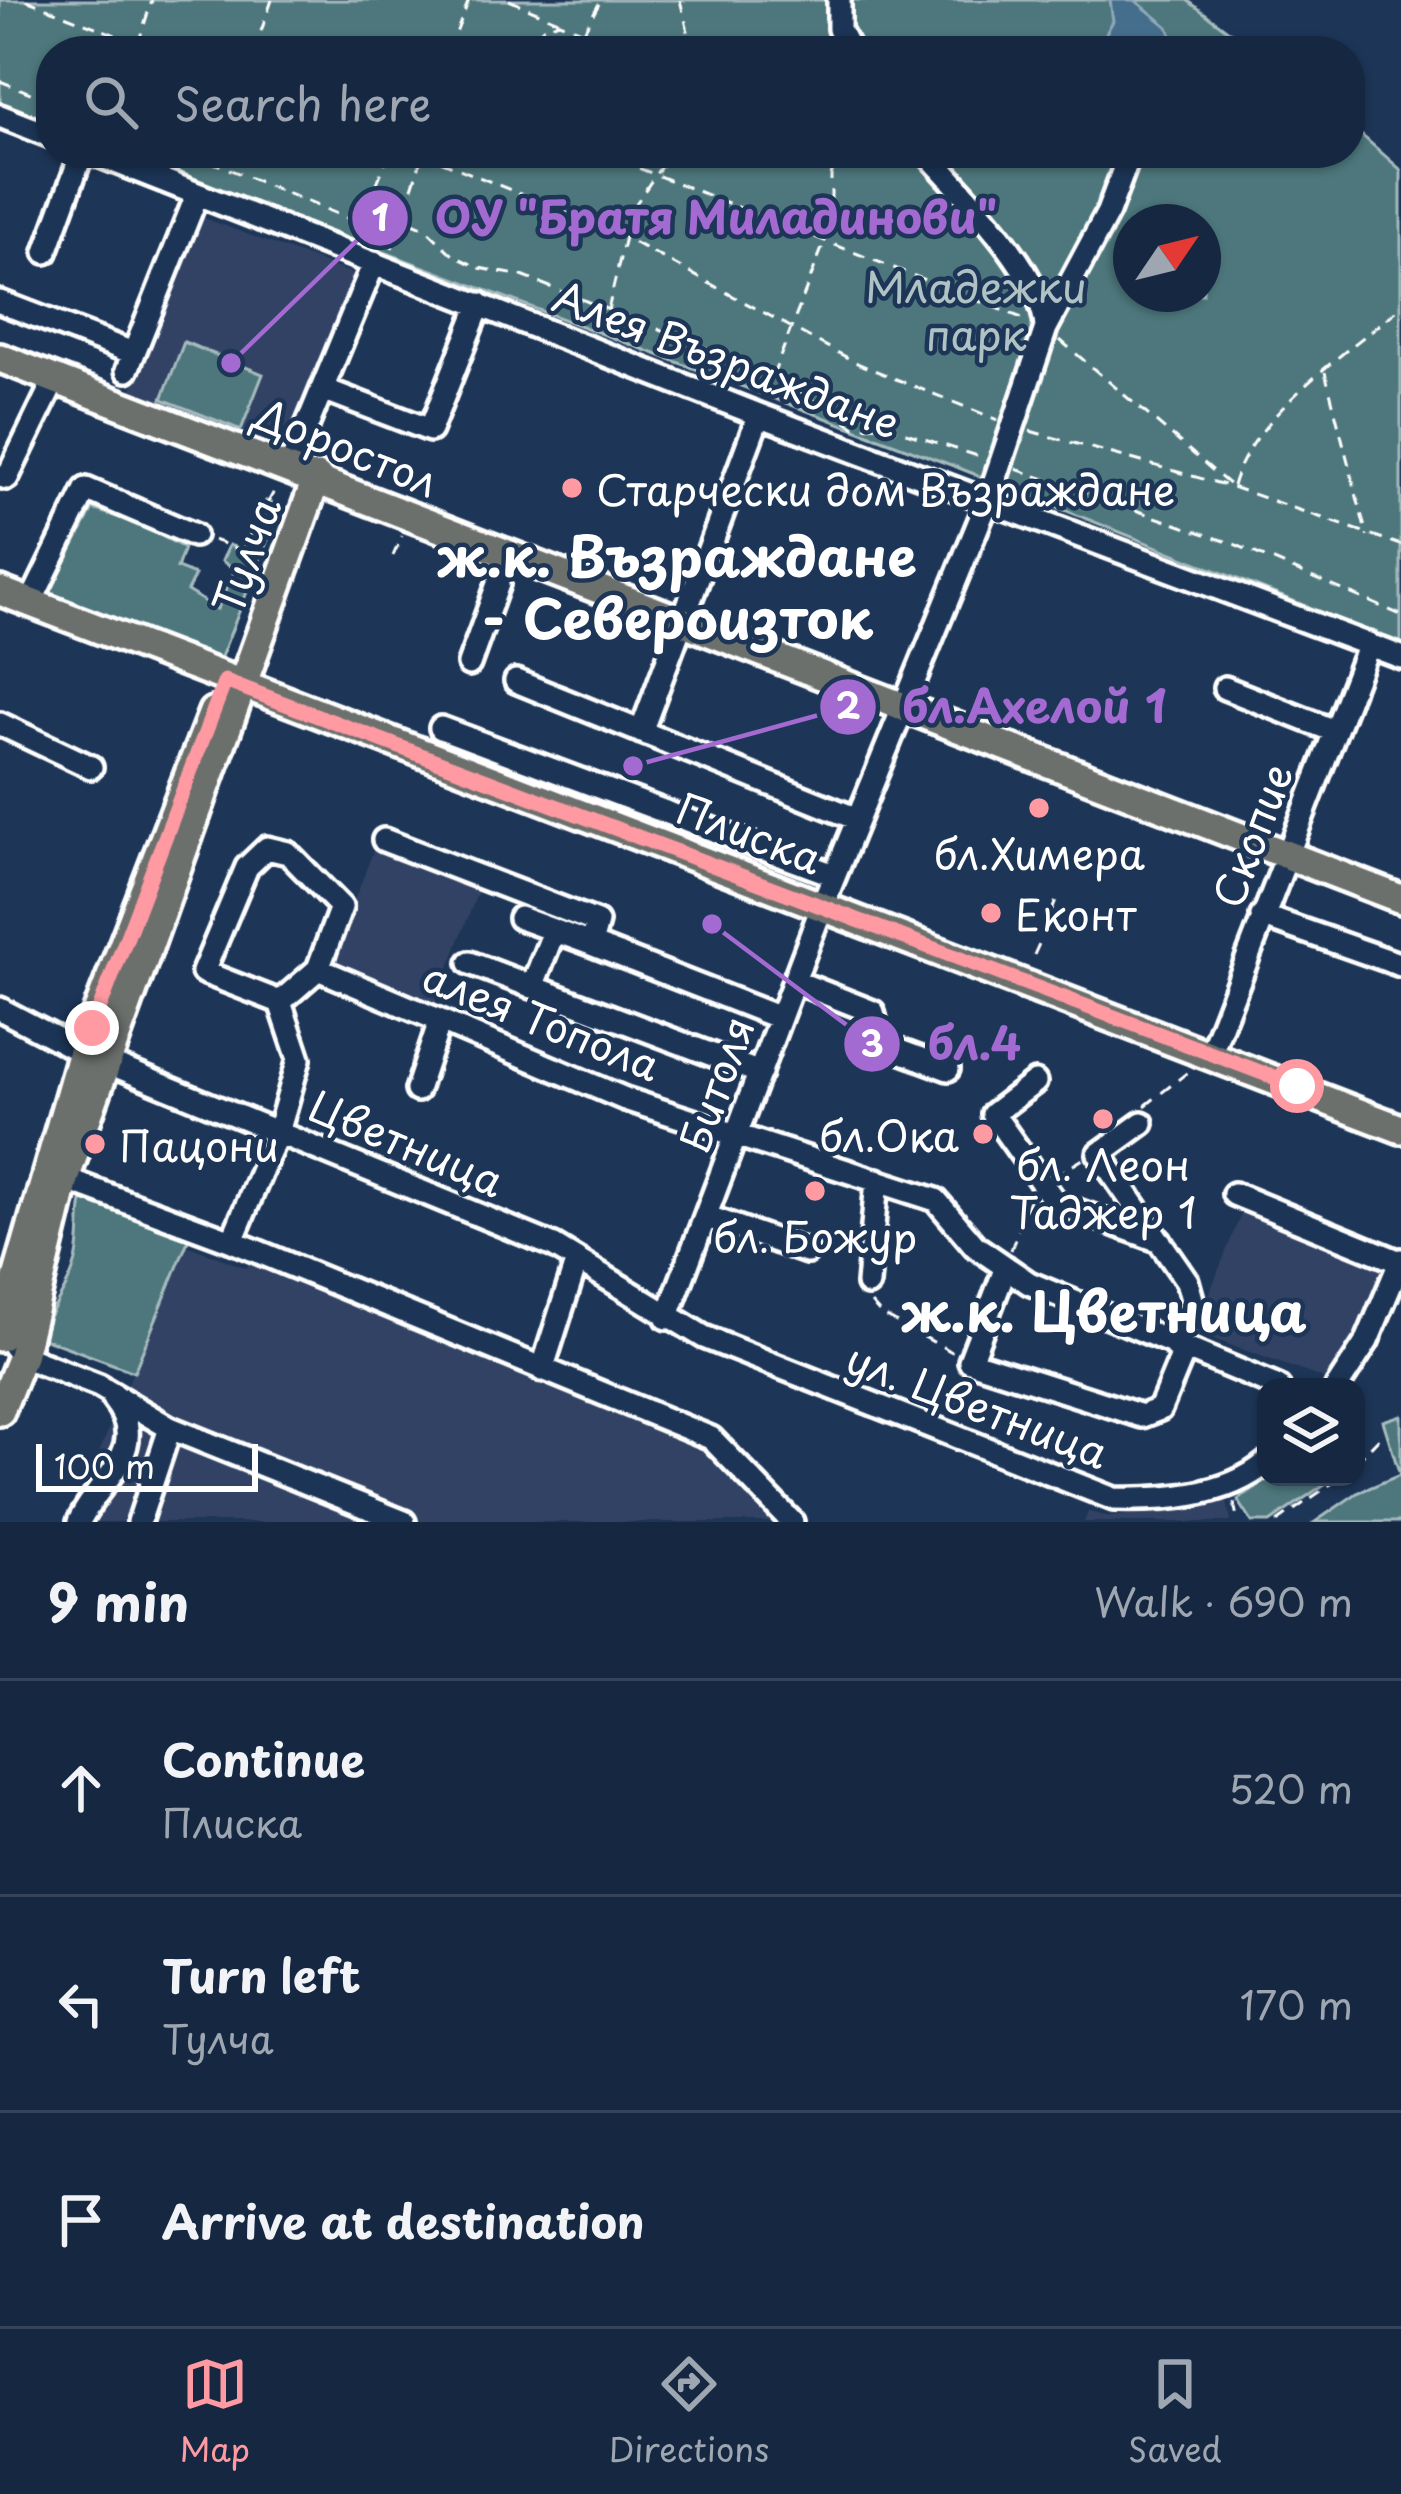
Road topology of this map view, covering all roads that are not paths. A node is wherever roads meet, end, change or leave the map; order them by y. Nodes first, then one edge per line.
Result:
1 (839, 0) edge
2 (842, 36) edge
3 (0, 116) edge
4 (36, 130) edge
5 (77, 168) edge
6 (130, 168) edge
7 (940, 168) edge
8 (1124, 168) edge
9 (197, 195) junction
10 (46, 253) dead end
11 (379, 265) junction
12 (0, 302) edge
13 (480, 304) junction
14 (1046, 328) junction
15 (0, 358) edge
16 (55, 379) junction
17 (323, 389) junction
18 (759, 415) junction
19 (303, 472) junction
20 (0, 476) edge
21 (989, 498) junction
22 (194, 535) road end
23 (498, 584) dead end
24 (10, 602) edge
25 (684, 620) junction
26 (1369, 644) junction
27 (1401, 657) edge
28 (469, 664) dead end
29 (516, 681) dead end
30 (233, 684) junction
31 (1225, 688) dead end
32 (908, 707) junction
33 (0, 724) edge
34 (441, 728) dead end
35 (1334, 731) junction
36 (641, 732) junction
37 (91, 767) dead end
38 (857, 819) junction
39 (384, 840) dead end
40 (1285, 854) junction
41 (834, 875) junction
42 (1401, 898) edge
43 (823, 904) junction
44 (1262, 916) junction
45 (520, 918) dead end
46 (554, 931) junction
47 (591, 944) junction
48 (470, 963) dead end
49 (1401, 965) edge
50 (318, 969) junction
51 (794, 981) junction
52 (532, 987) junction
53 (280, 1002) junction
54 (0, 1009) edge
55 (780, 1018) junction
56 (440, 1021) junction
57 (1210, 1055) junction
58 (94, 1057) junction
59 (948, 1069) dead end
60 (760, 1073) junction
61 (1035, 1082) dead end
62 (417, 1090) dead end
63 (1142, 1123) dead end
64 (279, 1129) junction
65 (1401, 1129) edge
66 (738, 1135) junction
67 (65, 1179) junction
68 (877, 1180) junction
69 (1234, 1194) dead end
70 (708, 1216) junction
71 (232, 1241) junction
72 (1160, 1241) junction
73 (807, 1252) dead end
74 (577, 1260) junction
75 (1400, 1261) edge
76 (1006, 1267) junction
77 (868, 1284) road end
78 (667, 1318) junction
79 (1, 1334) edge
80 (1180, 1349) junction
81 (13, 1362) edge
82 (542, 1370) junction
83 (1342, 1378) edge
84 (1257, 1379) edge
85 (99, 1386) junction
86 (0, 1412) edge
87 (170, 1428) junction
88 (1257, 1468) edge
89 (79, 1522) edge
90 (139, 1522) edge
91 (404, 1522) edge
92 (792, 1522) edge

1 - 2 street
3 - 4 street
5 - 10 street
6 - 9 street, Алея Възраждане
7 - 14 street
8 - 14 street, Битоля
9 - 11 street, Алея Възраждане
9 - 12 street
11 - 13 street, Алея Възраждане
11 - 17 street
13 - 17 street
13 - 18 street, Алея Възраждане
14 - 21 street, Битоля
15 - 16 main road, Доростол
16 - 19 main road, Доростол
16 - 20 street
17 - 19 street
18 - 21 street, Алея Възраждане
18 - 25 street
19 - 25 main road, Доростол
19 - 30 main road, Тулча
21 - 26 street, Алея Възраждане
21 - 32 street, Битоля
22 - 24 street
23 - 28 street
24 - 30 main road, Плиска
25 - 32 main road, Доростол
25 - 36 street
26 - 27 street, Алея Възраждане
26 - 35 street, Скопие
29 - 36 street
30 - 43 main road, Плиска
30 - 58 main road, Тулча
31 - 35 street
32 - 38 street, Битоля
32 - 40 main road, Доростол
33 - 37 street
34 - 41 street
35 - 40 street, Скопие
36 - 38 street
38 - 41 street, Битоля
39 - 47 street
40 - 42 main road, Доростол
40 - 44 street, Скопие
41 - 43 street, Битоля
43 - 51 street, Битоля
43 - 57 main road, Плиска
44 - 49 street
44 - 57 street, Скопие
45 - 46 street
46 - 47 street
46 - 52 street
47 - 55 street
48 - 52 street
50 - 53 street
50 - 53 street
50 - 56 street, алея Топола
51 - 55 street, Битоля
51 - 59 street
52 - 60 street
53 - 64 street
54 - 58 street, Цветница
55 - 60 street, Битоля
56 - 62 street
56 - 66 street, алея Топола
57 - 65 main road, Плиска
58 - 64 street, Цветница
58 - 67 main road, Тулча
58 - 79 main road, Тулча
60 - 66 street, Битоля
61 - 72 street
63 - 72 street
64 - 71 street
64 - 74 street, Цветница
66 - 68 street, алея Топола
66 - 70 street, Битоля
67 - 71 street
67 - 81 main road, Тулча
68 - 76 street, алея Топола
68 - 77 street
69 - 75 street
70 - 73 street
70 - 78 street, Битоля
71 - 82 street
72 - 80 street
74 - 78 street, Цветница
74 - 82 street
75 - 83 street
76 - 80 street, алея Топола
76 - 80 street
78 - 88 street, ул. Цветница
79 - 81 street
80 - 84 street, алея Топола
81 - 85 street
81 - 86 main road, Тулча
82 - 92 street
85 - 87 street
85 - 89 street
87 - 90 street
87 - 91 street

